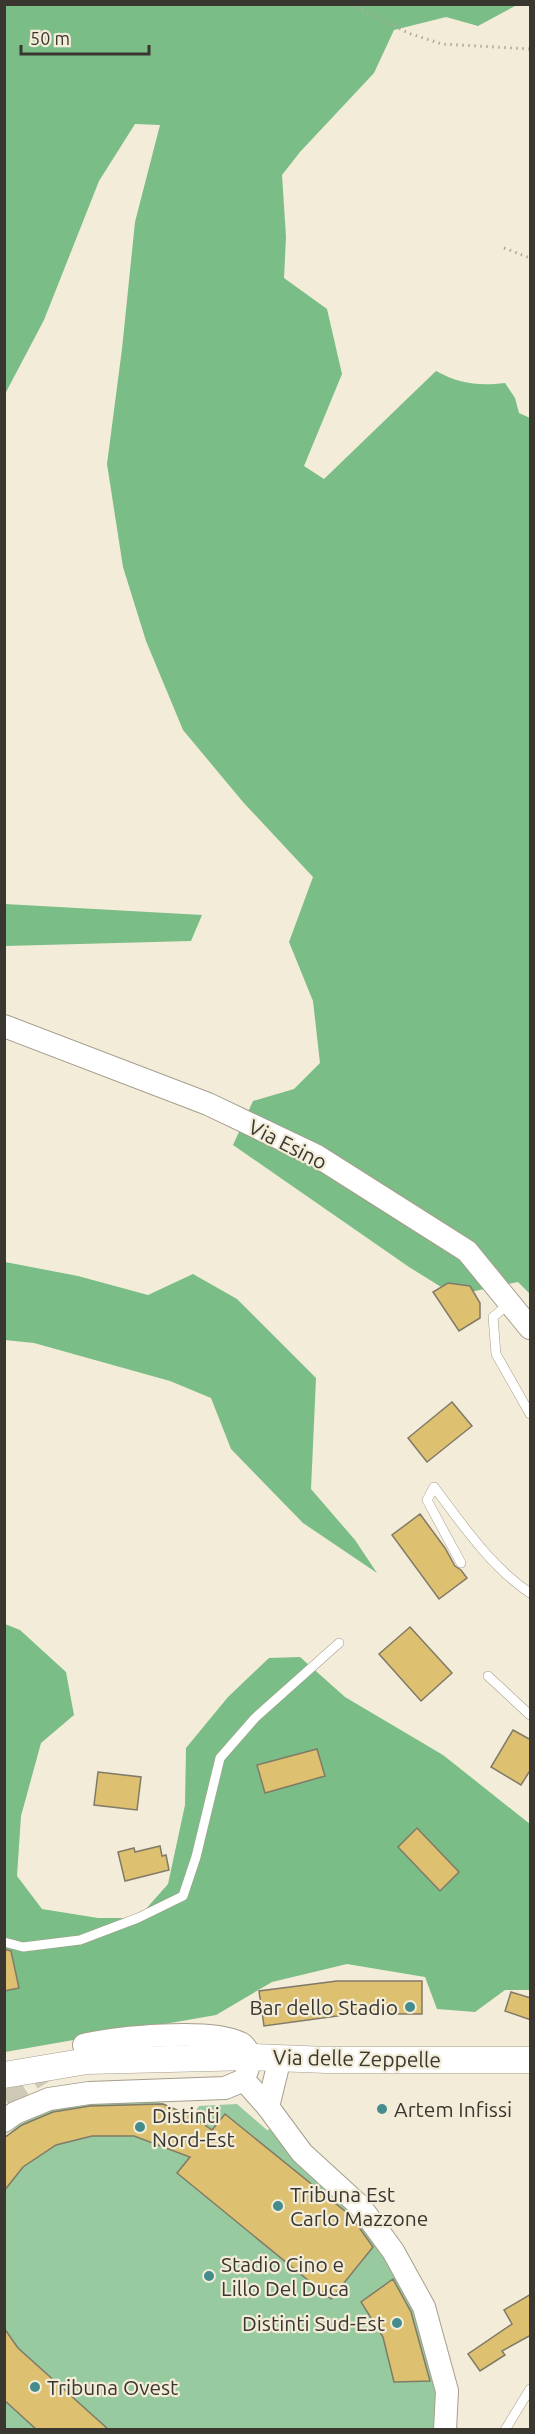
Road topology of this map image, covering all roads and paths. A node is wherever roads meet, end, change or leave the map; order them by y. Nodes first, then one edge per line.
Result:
1 (351, 4) edge
2 (531, 49) edge
3 (504, 248) dead end
4 (531, 258) edge
5 (4, 1026) edge
6 (510, 1303) junction
7 (531, 1328) edge
8 (531, 1414) edge
9 (461, 1563) dead end
10 (531, 1593) edge
11 (339, 1644) dead end
12 (488, 1676) dead end
13 (531, 1715) edge
14 (4, 1942) edge
15 (84, 2045) dead end
16 (280, 2058) junction
17 (531, 2060) edge
18 (247, 2068) junction
19 (4, 2075) edge
20 (268, 2107) junction
21 (4, 2121) edge
22 (531, 2389) edge
23 (445, 2430) edge
24 (505, 2430) edge

1 - 2 path
3 - 4 path
5 - 6 street, Via Esino
6 - 7 street, Via Esino
6 - 8 lane
9 - 10 lane
11 - 14 lane
12 - 13 lane
15 - 18 street, Via delle Zeppelle
16 - 17 main road, Via delle Zeppelle
16 - 18 main road, Via delle Zeppelle
16 - 20 street
18 - 19 main road
18 - 20 street
18 - 21 street
20 - 23 street
22 - 24 lane

